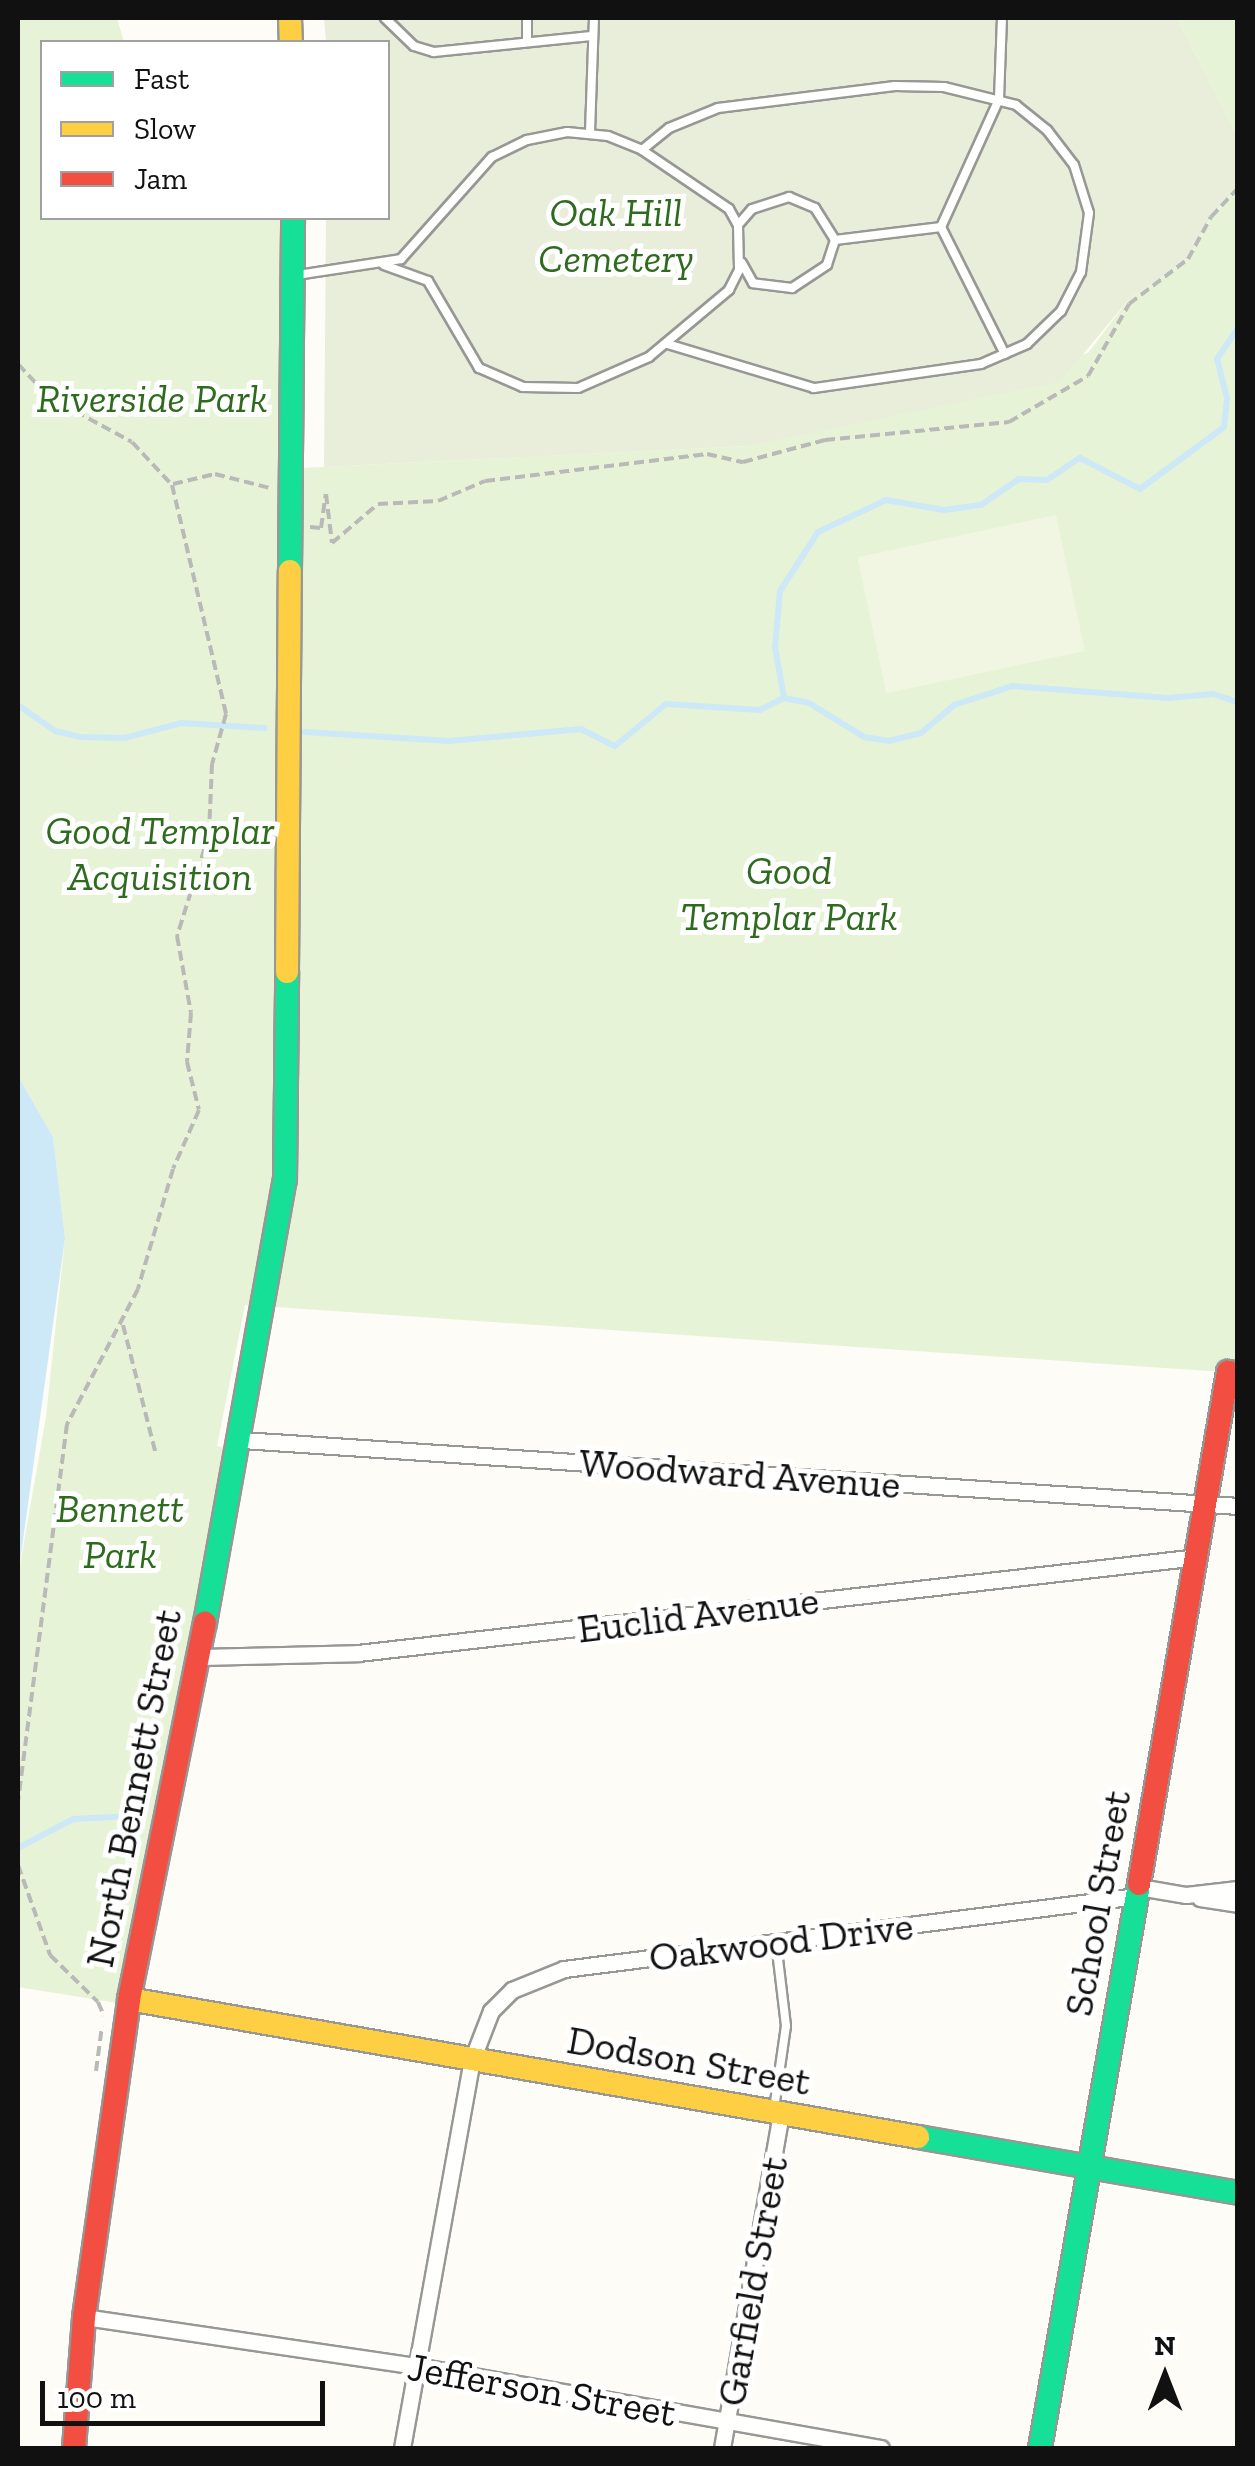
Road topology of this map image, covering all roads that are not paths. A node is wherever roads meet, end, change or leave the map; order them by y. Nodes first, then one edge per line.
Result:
1 (386, 18) edge
2 (527, 18) edge
3 (594, 18) edge
4 (1002, 18) edge
5 (591, 36) junction
6 (527, 42) junction
7 (999, 98) junction
8 (590, 132) junction
9 (642, 150) junction
10 (293, 220) edge
11 (738, 225) junction
12 (941, 227) junction
13 (834, 240) junction
14 (740, 258) junction
15 (384, 265) junction
16 (293, 276) junction
17 (667, 344) junction
18 (1005, 354) junction
19 (1228, 1372) dead end
20 (242, 1440) junction
21 (1206, 1504) junction
22 (1238, 1506) edge
23 (1198, 1557) junction
24 (198, 1657) junction
25 (1238, 1888) edge
26 (1138, 1891) junction
27 (1186, 1895) junction
28 (1238, 1904) edge
29 (776, 1942) junction
30 (128, 1999) junction
31 (472, 2060) junction
32 (777, 2114) junction
33 (1086, 2166) junction
34 (1238, 2193) edge
35 (84, 2317) junction
36 (416, 2366) junction
37 (727, 2422) junction
38 (74, 2448) edge
39 (402, 2448) edge
40 (722, 2448) edge
41 (881, 2448) edge
42 (1040, 2448) edge

1 - 6 lane
2 - 6 lane
3 - 5 lane
4 - 7 lane
5 - 6 lane
5 - 8 lane
7 - 9 lane
7 - 12 lane
7 - 18 lane
8 - 9 lane
8 - 15 lane
9 - 11 lane
10 - 16 main road, North Bennett Street
11 - 13 lane
11 - 14 lane
12 - 13 lane
12 - 18 lane
13 - 14 lane
14 - 17 lane
15 - 16 lane
15 - 17 lane
16 - 20 main road, North Bennett Street
17 - 18 lane
19 - 21 main road, School Street
20 - 21 street, Woodward Avenue
20 - 24 main road, North Bennett Street
21 - 22 street, Woodward Avenue
21 - 23 main road, School Street
23 - 24 street, Euclid Avenue
23 - 26 main road, School Street
24 - 30 main road, North Bennett Street
25 - 27 street, Oakwood Drive
26 - 27 street, Oakwood Drive
26 - 29 street, Oakwood Drive
26 - 33 main road, School Street
27 - 28 street
29 - 31 street, Oakwood Drive
29 - 32 lane
30 - 31 main road, Dodson Street
30 - 35 main road, North Bennett Street
31 - 32 main road, Dodson Street
31 - 36 street, Oakwood Drive
32 - 33 main road, Dodson Street
32 - 37 street, Garfield Street
33 - 34 main road, Dodson Street
33 - 42 main road, School Street
35 - 36 street, Jefferson Street
35 - 38 main road, North Bennett Street
36 - 37 street, Jefferson Street
36 - 39 street, Oakwood Drive
37 - 40 street, Garfield Street
37 - 41 street, Jefferson Street

